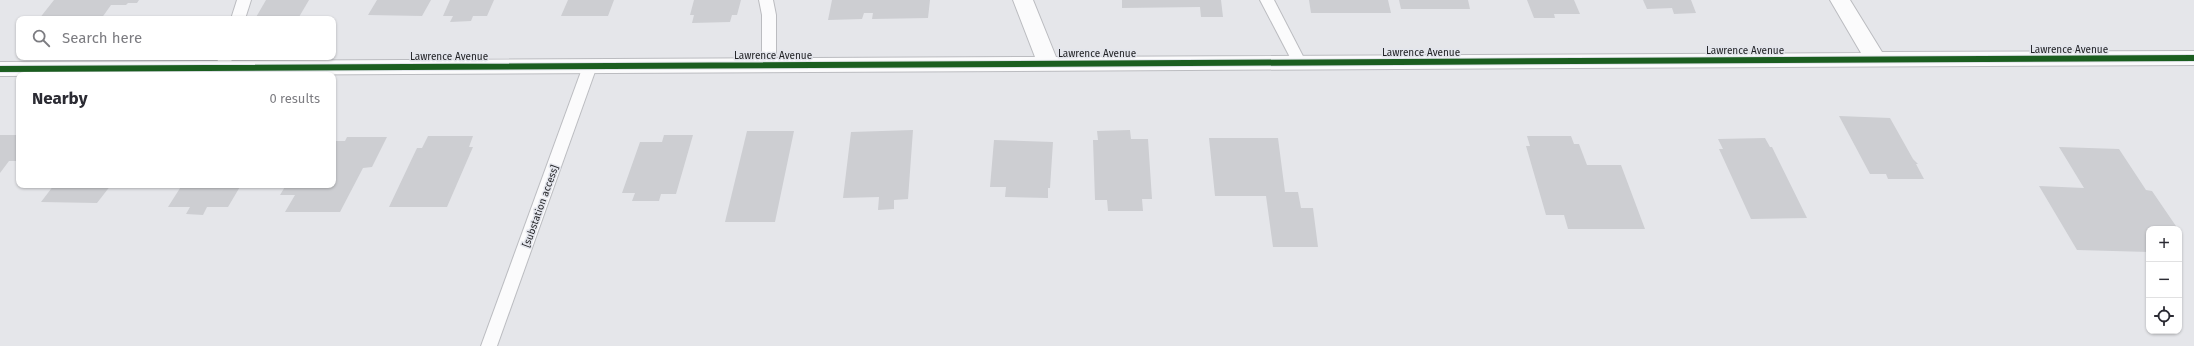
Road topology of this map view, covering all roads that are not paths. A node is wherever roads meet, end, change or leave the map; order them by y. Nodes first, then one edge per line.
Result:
1 (244, 0) edge
2 (766, 0) edge
3 (1023, 0) edge
4 (1267, 0) edge
5 (1840, 0) edge
6 (239, 16) edge
7 (2194, 58) edge
8 (1876, 60) junction
9 (224, 62) edge
10 (1299, 62) junction
11 (1048, 63) junction
12 (769, 65) junction
13 (590, 66) junction
14 (0, 69) edge
15 (490, 346) edge

1 - 6 lane
2 - 12 lane
3 - 11 street
4 - 10 lane
5 - 8 street
7 - 8 street, Lawrence Avenue
8 - 10 street, Lawrence Avenue
9 - 13 street, Lawrence Avenue
9 - 14 street, Lawrence Avenue
10 - 11 street, Lawrence Avenue
11 - 12 street, Lawrence Avenue
12 - 13 street, Lawrence Avenue
13 - 15 lane, [substation access]

